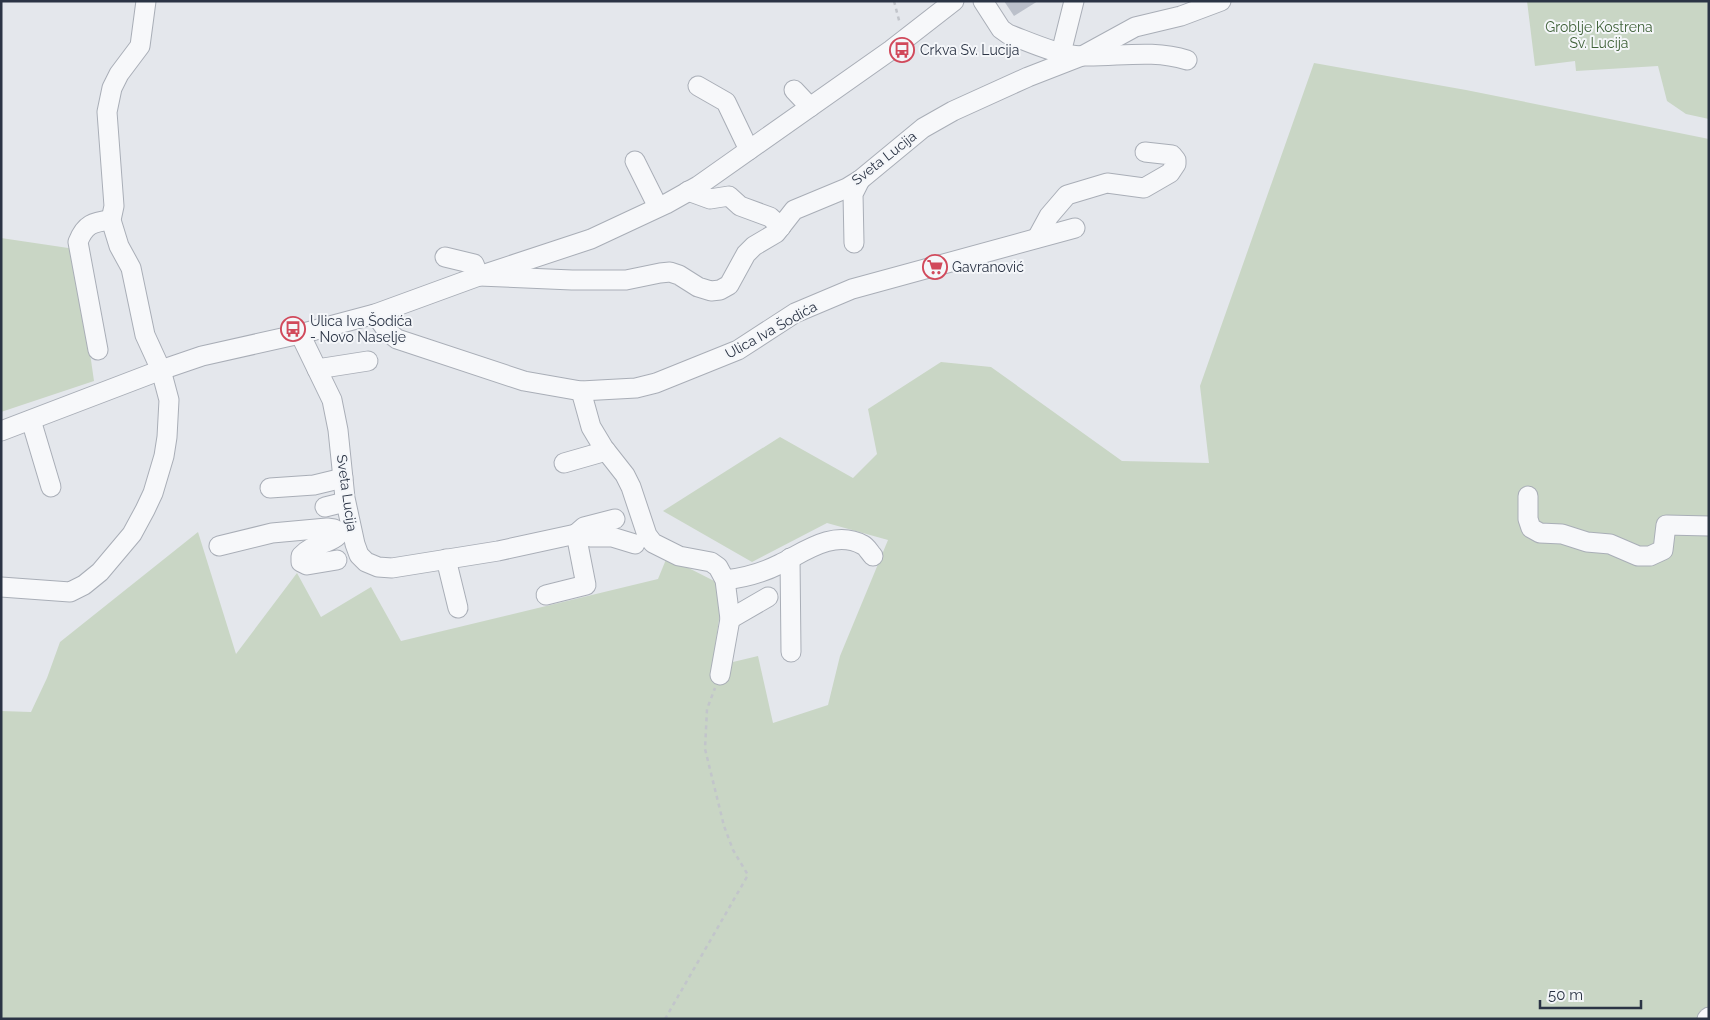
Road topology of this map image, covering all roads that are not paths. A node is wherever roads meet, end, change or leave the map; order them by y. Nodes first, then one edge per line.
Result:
1 (146, 1) edge
2 (954, 1) edge
3 (983, 1) edge
4 (1074, 1) edge
5 (1221, 1) edge
6 (1061, 53) junction
7 (1082, 56) junction
8 (1187, 60) dead end
9 (698, 86) dead end
10 (794, 90) dead end
11 (810, 107) junction
12 (749, 150) junction
13 (1145, 152) dead end
14 (635, 161) dead end
15 (860, 180) junction
16 (688, 191) junction
17 (658, 207) junction
18 (112, 220) junction
19 (781, 227) junction
20 (1075, 228) dead end
21 (1037, 238) junction
22 (854, 243) dead end
23 (445, 257) dead end
24 (479, 276) junction
25 (375, 314) junction
26 (300, 334) junction
27 (98, 350) dead end
28 (368, 361) dead end
29 (317, 369) junction
30 (161, 370) junction
31 (581, 391) junction
32 (31, 420) junction
33 (1, 431) edge
34 (606, 451) junction
35 (564, 463) dead end
36 (343, 478) junction
37 (51, 487) dead end
38 (270, 488) dead end
39 (1528, 496) dead end
40 (345, 502) junction
41 (324, 507) dead end
42 (614, 519) dead end
43 (1709, 526) edge
44 (345, 530) junction
45 (576, 534) junction
46 (634, 544) dead end
47 (219, 546) dead end
48 (873, 556) dead end
49 (790, 558) junction
50 (337, 560) dead end
51 (442, 560) junction
52 (725, 580) junction
53 (1, 587) edge
54 (546, 595) dead end
55 (768, 597) dead end
56 (452, 605) dead end
57 (730, 619) junction
58 (791, 652) dead end
59 (720, 675) road end

1 - 18 street
2 - 11 street, Sveta Lucija
3 - 6 street, Sveta Lucija
4 - 6 street
5 - 7 street, Sveta Lucija
6 - 7 street, Sveta Lucija
7 - 8 street, Sveta Lucija
7 - 15 street, Sveta Lucija
9 - 12 street
10 - 11 street
11 - 12 street, Sveta Lucija
12 - 16 street, Sveta Lucija
13 - 21 street
14 - 17 street
15 - 19 street, Sveta Lucija
15 - 22 street
16 - 17 street, Sveta Lucija
16 - 19 street
17 - 24 street, Sveta Lucija
18 - 27 street
18 - 30 street
19 - 24 street, Sveta Lucija
20 - 21 street, Ulica Iva Šodića
21 - 31 street, Ulica Iva Šodića
23 - 24 street
24 - 25 street, Sveta Lucija
25 - 26 street, Sveta Lucija
25 - 31 street, Ulica Iva Šodića
26 - 29 street, Sveta Lucija
26 - 30 street, Sveta Lucija
28 - 29 street
29 - 36 street, Sveta Lucija
30 - 32 street, Sveta Lucija
30 - 53 street
31 - 34 street
32 - 33 street, Sveta Lucija
32 - 37 street
34 - 35 street
34 - 52 street
36 - 38 street
36 - 40 street, Sveta Lucija
39 - 43 street
40 - 41 street
40 - 44 street, Sveta Lucija
42 - 45 street
44 - 47 street
44 - 50 street
44 - 51 street, Sveta Lucija
45 - 46 street
45 - 51 street, Sveta Lucija
45 - 54 street
48 - 49 street
49 - 52 street
49 - 58 street
51 - 56 street
52 - 57 street
55 - 57 street
57 - 59 street

